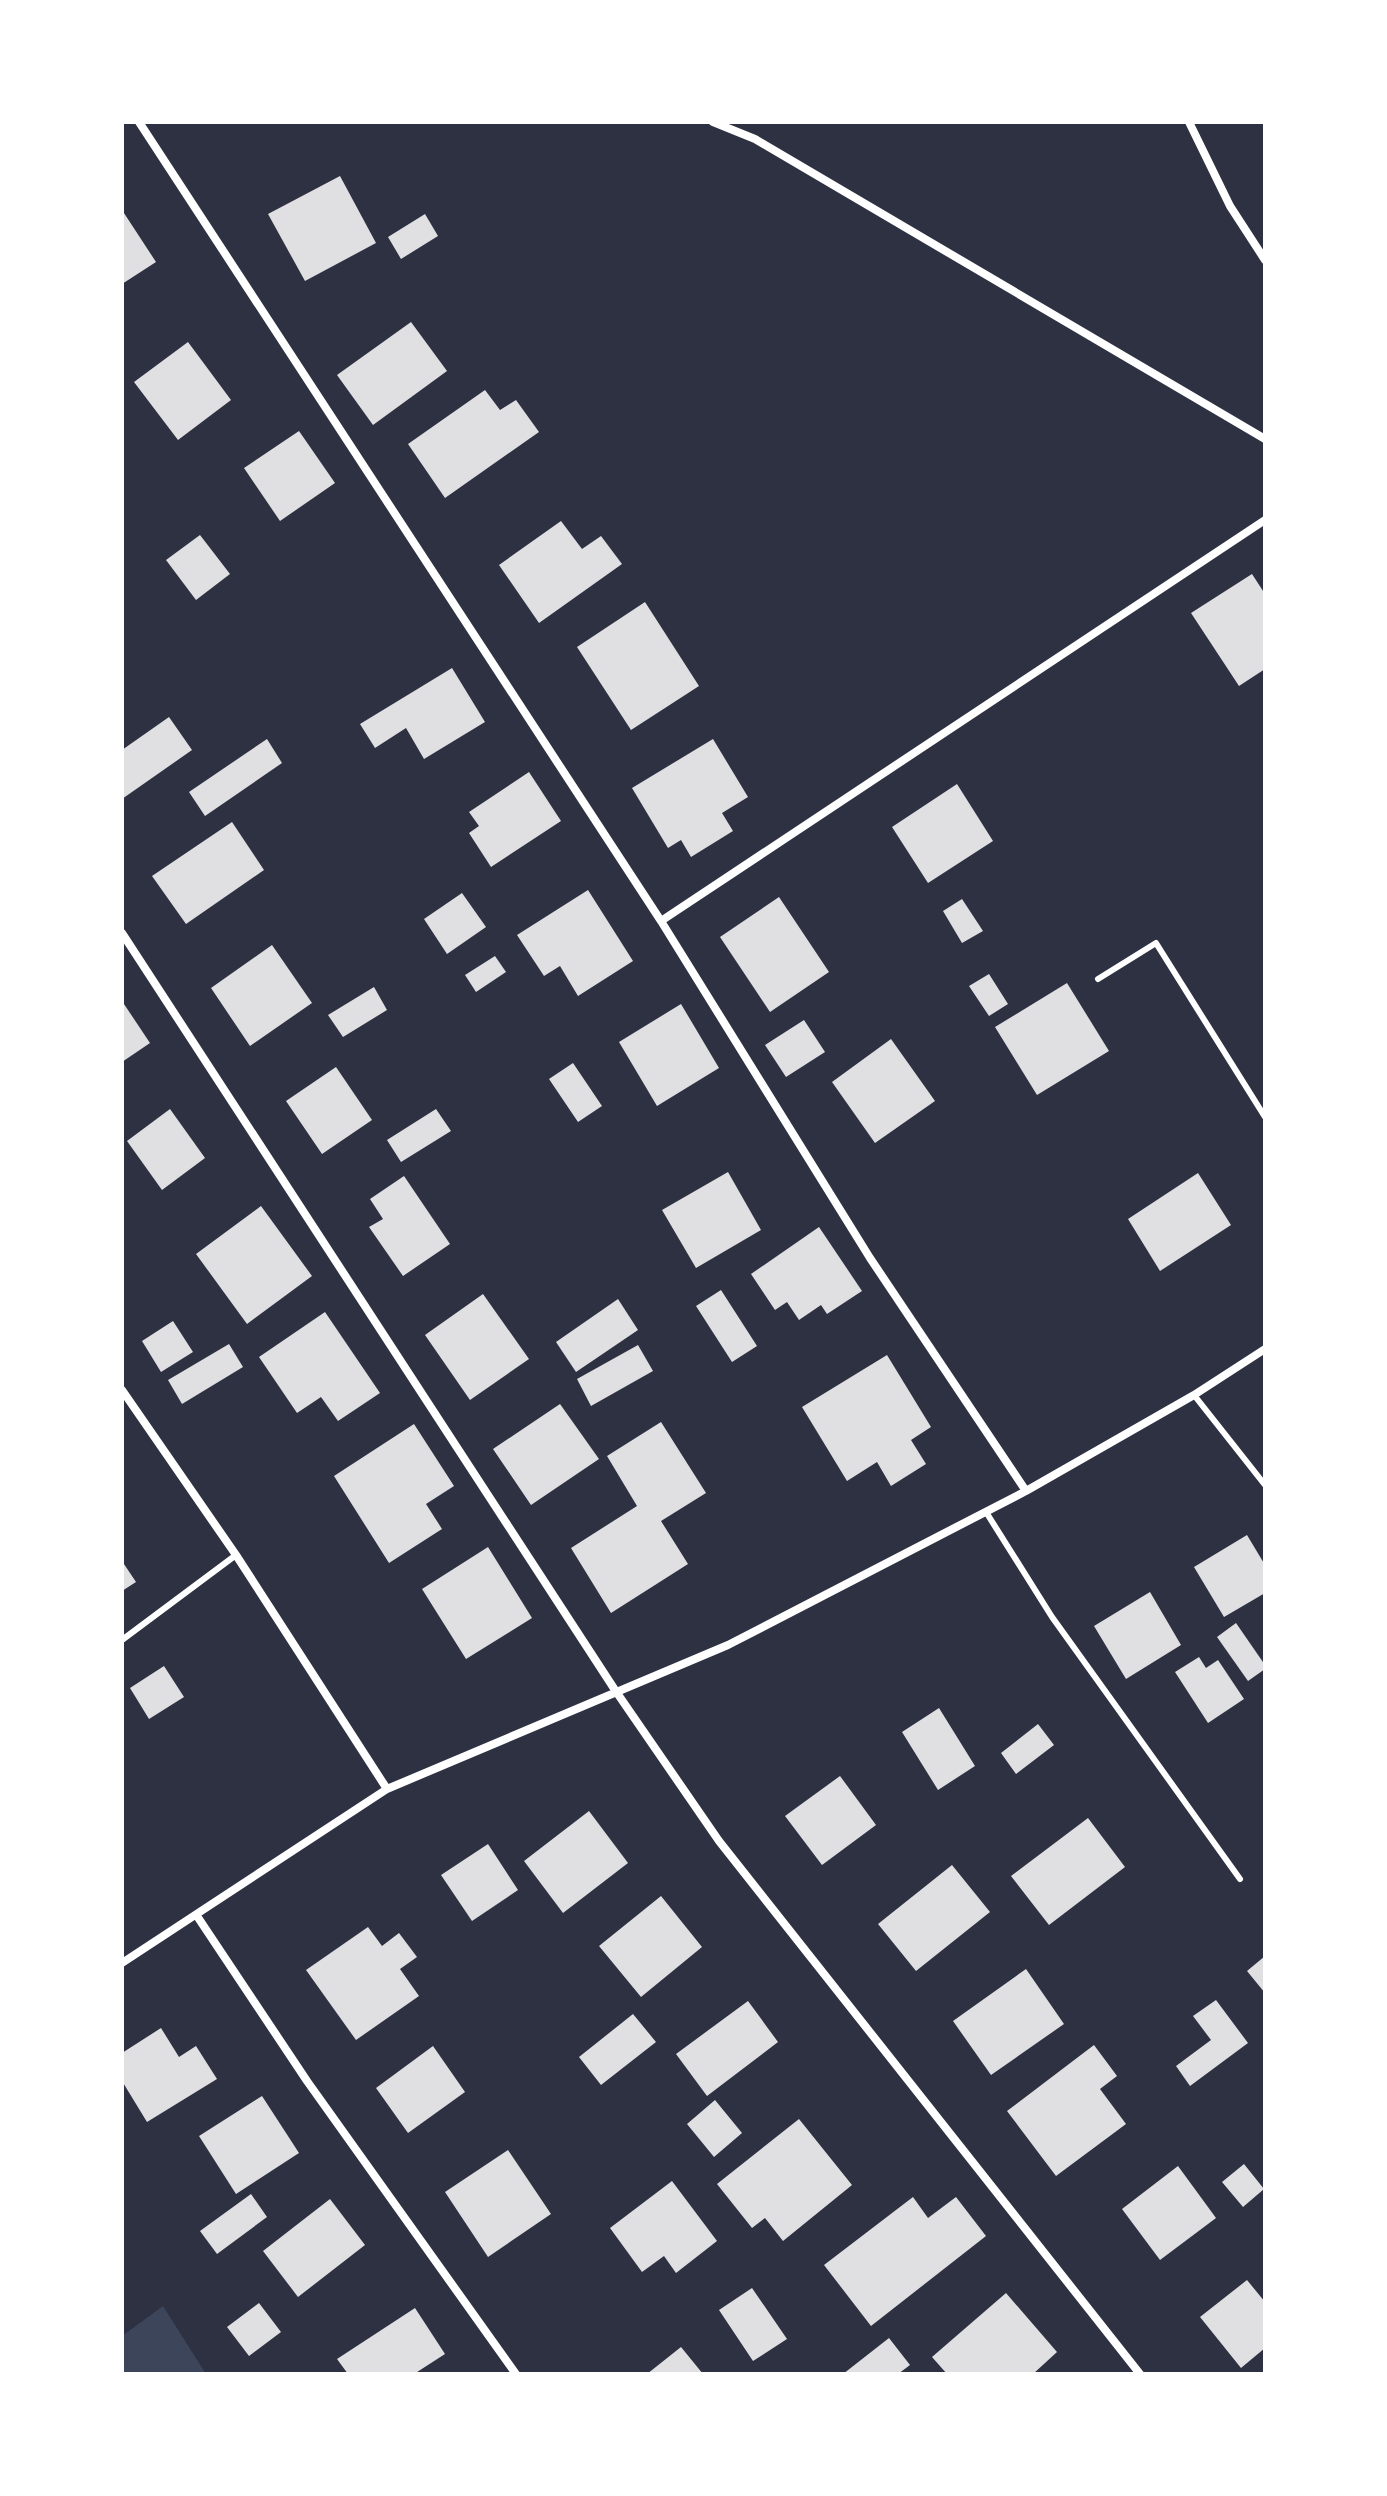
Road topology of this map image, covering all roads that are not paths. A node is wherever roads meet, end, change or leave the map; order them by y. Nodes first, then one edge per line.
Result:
1 (139, 122) edge
2 (713, 122) edge
3 (1189, 122) edge
4 (1265, 260) edge
5 (1265, 439) edge
6 (1265, 520) edge
7 (661, 921) junction
8 (122, 933) edge
9 (1098, 979) dead end
10 (1265, 1117) edge
11 (1265, 1349) edge
12 (122, 1390) edge
13 (1194, 1395) junction
14 (1265, 1485) edge
15 (1026, 1491) junction
16 (986, 1512) junction
17 (236, 1555) junction
18 (122, 1640) edge
19 (615, 1690) junction
20 (387, 1789) junction
21 (1240, 1879) dead end
22 (197, 1916) junction
23 (122, 1963) edge
24 (516, 2374) edge
25 (1140, 2374) edge

1 - 7 street
2 - 5 street
3 - 4 street
6 - 7 street
7 - 15 street
8 - 19 street
9 - 10 lane
11 - 13 street
12 - 17 street
13 - 14 lane
13 - 15 street
15 - 16 street
16 - 19 street
16 - 21 lane
17 - 18 lane
17 - 20 street
19 - 20 street
19 - 25 street
20 - 22 street
22 - 23 street
22 - 24 street

